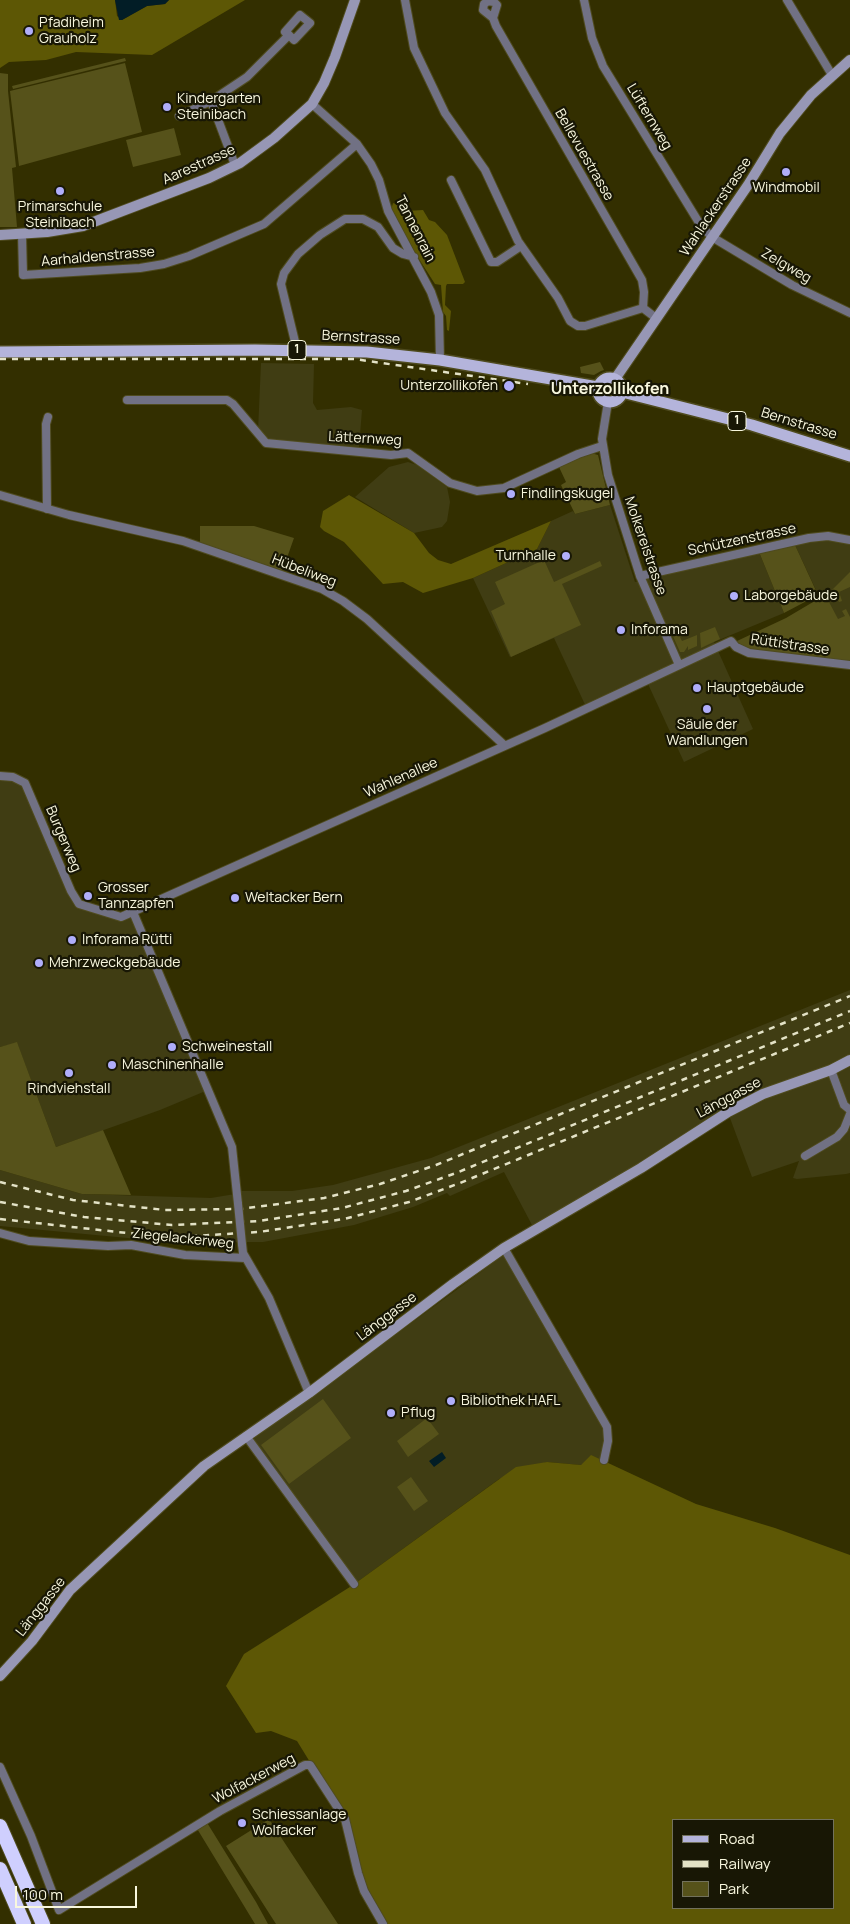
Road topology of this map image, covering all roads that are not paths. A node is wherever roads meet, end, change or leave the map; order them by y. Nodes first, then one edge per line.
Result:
1 (355, 0) edge
2 (405, 0) edge
3 (584, 0) edge
4 (788, 0) edge
5 (493, 18) dead end
6 (289, 36) dead end
7 (850, 60) edge
8 (832, 75) junction
9 (211, 101) junction
10 (312, 104) junction
11 (179, 116) dead end
12 (357, 144) junction
13 (235, 165) junction
14 (451, 180) dead end
15 (22, 234) junction
16 (0, 235) edge
17 (712, 237) junction
18 (521, 246) junction
19 (414, 257) junction
20 (643, 308) junction
21 (850, 313) edge
22 (656, 318) junction
23 (297, 350) junction
24 (0, 352) edge
25 (440, 360) junction
26 (615, 379) junction
27 (598, 387) junction
28 (622, 392) junction
29 (127, 400) dead end
30 (608, 402) junction
31 (48, 417) dead end
32 (602, 446) junction
33 (850, 456) edge
34 (0, 495) edge
35 (47, 509) junction
36 (850, 540) edge
37 (640, 576) junction
38 (731, 641) joint
39 (679, 665) junction
40 (850, 665) edge
41 (504, 745) junction
42 (0, 776) edge
43 (132, 912) junction
44 (850, 1060) edge
45 (831, 1070) junction
46 (850, 1112) edge
47 (805, 1156) dead end
48 (0, 1233) edge
49 (504, 1248) junction
50 (245, 1258) junction
51 (309, 1392) junction
52 (246, 1436) junction
53 (604, 1460) dead end
54 (354, 1584) dead end
55 (0, 1676) edge
56 (0, 1767) edge
57 (0, 1826) edge
58 (0, 1869) edge
59 (24, 1924) edge
60 (43, 1924) edge
61 (383, 1924) edge

1 - 10 street, Aarestrasse
2 - 18 street
3 - 17 street, Lüfternweg
4 - 8 street
5 - 20 street, Bellevuestrasse
6 - 9 street
7 - 8 street, Wahlackerstrasse
8 - 17 street, Wahlackerstrasse
9 - 11 street
9 - 13 street
10 - 12 street, Tannenrain
10 - 13 street, Aarestrasse
12 - 15 street, Aarhaldenstrasse
12 - 19 street, Tannenrain
13 - 15 street, Aarestrasse
14 - 18 street
15 - 16 street, Aarestrasse
17 - 21 street, Zelgweg
17 - 22 street, Wahlackerstrasse
18 - 20 street
19 - 23 street
19 - 25 street, Tannenrain
20 - 22 street
22 - 26 street, Wahlackerstrasse
23 - 24 main road, Bernstrasse / 1
23 - 25 main road, Bernstrasse / 1
25 - 27 main road, Bernstrasse / 1
26 - 27 main road
26 - 28 main road
27 - 30 main road
28 - 30 main road
28 - 33 main road, Bernstrasse / 1
29 - 32 street, Lätternweg
30 - 32 street, Molkereistrasse
31 - 35 street
32 - 37 street, Molkereistrasse
34 - 35 street, Hübeliweg
35 - 41 street, Hübeliweg
36 - 37 street, Schützenstrasse
37 - 39 street, Molkereistrasse
38 - 39 street, Wahlenallee
38 - 40 street, Rüttistrasse
39 - 41 street, Wahlenallee
41 - 43 street, Wahlenallee
42 - 43 street, Burgerweg
43 - 50 street, bridge
44 - 45 street, Länggasse
45 - 46 street
45 - 49 street, Länggasse
46 - 47 street
48 - 50 street, Ziegelackerweg
49 - 51 street, Länggasse
49 - 53 street
50 - 51 street, Ziegelackerweg
51 - 52 street, Länggasse
52 - 54 street
52 - 55 street, Länggasse
56 - 61 street, Wolfackerweg
57 - 60 highway
58 - 59 highway

